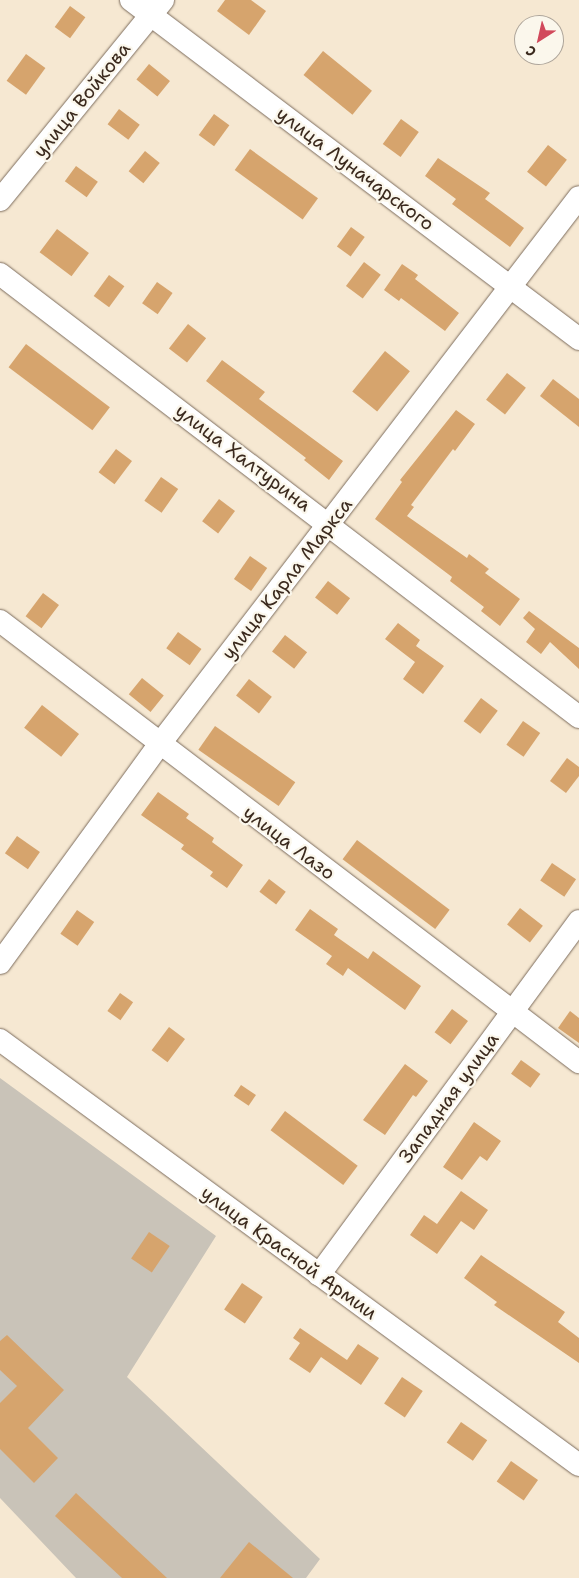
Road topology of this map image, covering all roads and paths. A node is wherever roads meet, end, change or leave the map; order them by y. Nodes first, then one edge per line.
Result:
1 (131, 0) edge
2 (157, 8) edge
3 (579, 197) edge
4 (0, 200) edge
5 (0, 274) edge
6 (511, 286) junction
7 (579, 339) edge
8 (330, 524) junction
9 (0, 621) edge
10 (579, 717) edge
11 (159, 745) junction
12 (579, 920) edge
13 (0, 963) edge
14 (512, 1011) junction
15 (0, 1040) edge
16 (579, 1062) edge
17 (320, 1275) junction
18 (579, 1465) edge

1 - 2 street, улица Луначарского
2 - 4 street, улица Войкова
2 - 6 street, улица Луначарского
3 - 6 street, улица Карла Маркса
5 - 8 street, улица Халтурина
6 - 7 street, улица Луначарского
6 - 8 street, улица Карла Маркса
8 - 10 street, улица Халтурина
8 - 11 street, улица Карла Маркса
9 - 11 street, улица Лазо
11 - 13 street, улица Карла Маркса
11 - 14 street, улица Лазо
12 - 14 street, Западная улица
14 - 16 street, улица Лазо
14 - 17 street, Западная улица
15 - 17 street, улица Красной Армии
17 - 18 street, улица Красной Армии

